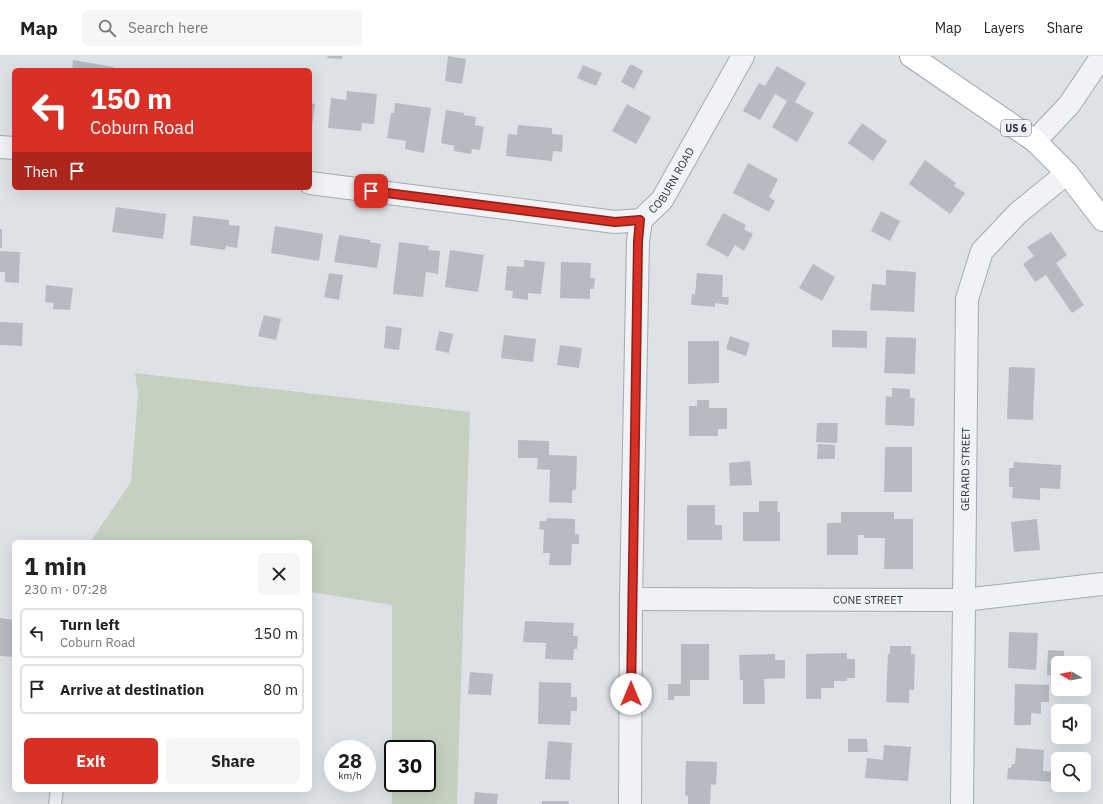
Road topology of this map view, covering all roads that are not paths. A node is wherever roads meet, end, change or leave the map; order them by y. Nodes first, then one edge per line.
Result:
1 (743, 56) edge
2 (911, 56) edge
3 (1102, 56) edge
4 (1035, 141) junction
5 (0, 147) edge
6 (12, 148) edge
7 (1067, 172) junction
8 (312, 183) edge
9 (640, 220) junction
10 (1103, 220) edge
11 (1103, 584) edge
12 (632, 599) junction
13 (964, 600) junction
14 (57, 792) edge
15 (55, 804) edge
16 (630, 804) edge
17 (962, 804) edge

1 - 9 street, COBURN ROAD
2 - 4 main road, US 6
3 - 4 street
4 - 7 main road, US 6
5 - 6 street
7 - 10 main road, US 6
7 - 13 street, GERARD STREET
8 - 9 street, COBURN ROAD
9 - 12 street
11 - 13 street, CONE STREET
12 - 13 street, CONE STREET
12 - 16 street
13 - 17 street, GERARD STREET
14 - 15 lane

